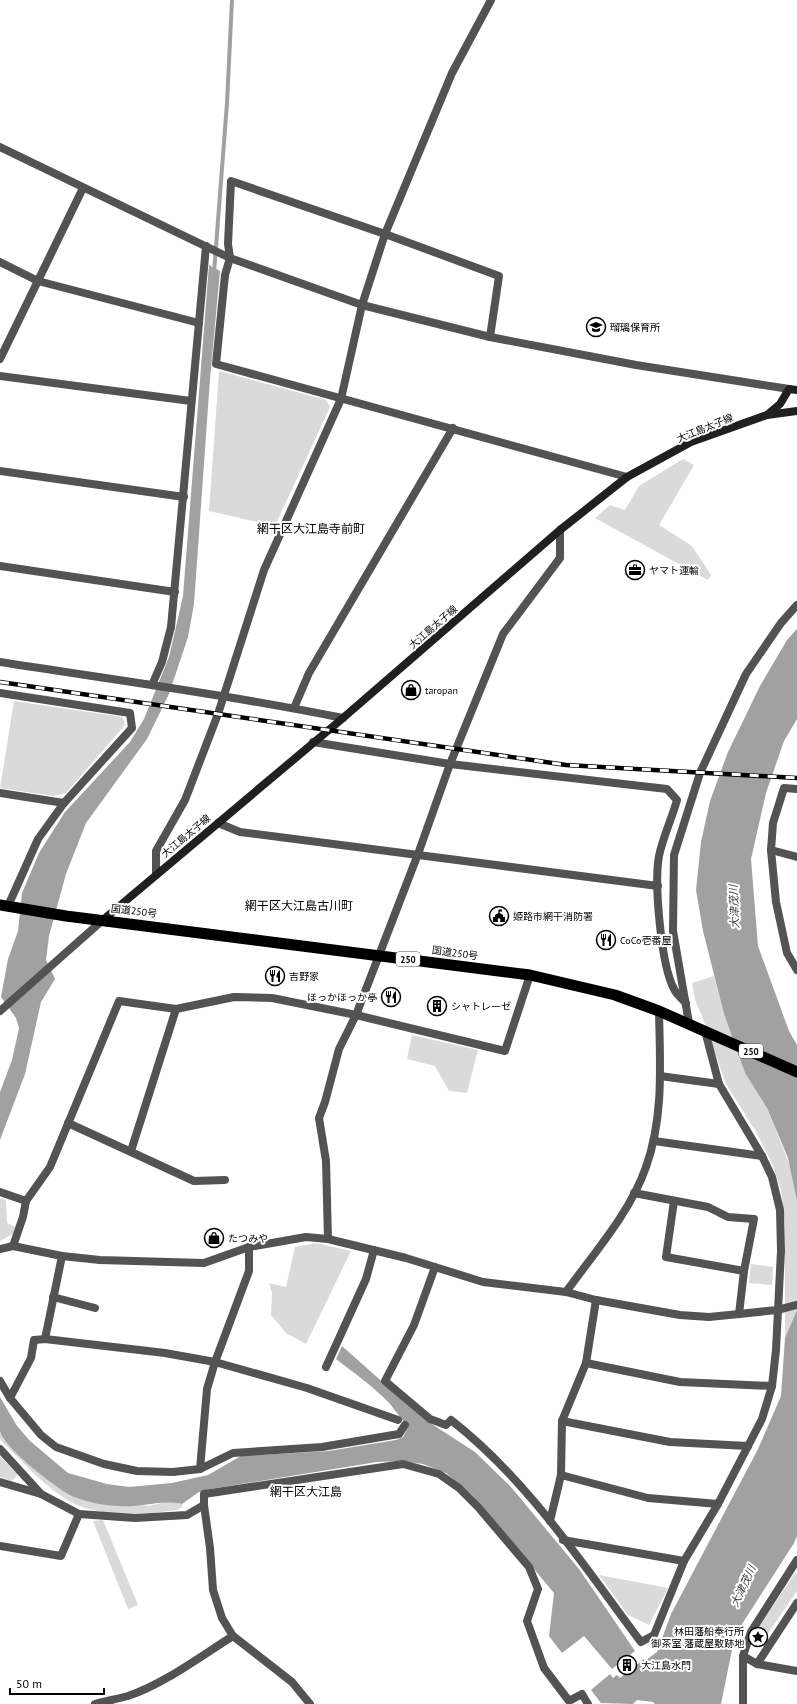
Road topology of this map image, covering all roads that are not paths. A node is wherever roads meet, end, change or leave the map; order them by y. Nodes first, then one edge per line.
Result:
1 (491, 0) edge
2 (0, 147) edge
3 (83, 188) junction
4 (385, 234) junction
5 (206, 246) junction
6 (230, 258) junction
7 (0, 262) edge
8 (38, 281) junction
9 (362, 305) junction
10 (199, 323) junction
11 (490, 337) junction
12 (0, 359) edge
13 (0, 376) edge
14 (793, 390) edge
15 (341, 399) junction
16 (191, 401) junction
17 (797, 411) edge
18 (767, 415) junction
19 (454, 428) junction
20 (0, 471) edge
21 (627, 477) junction
22 (184, 497) junction
23 (560, 530) junction
24 (0, 566) edge
25 (175, 592) junction
26 (797, 605) edge
27 (0, 662) edge
28 (152, 685) junction
29 (0, 693) edge
30 (225, 696) junction
31 (294, 708) junction
32 (343, 718) junction
33 (313, 742) junction
34 (450, 764) junction
35 (797, 789) edge
36 (0, 794) edge
37 (64, 804) junction
38 (218, 823) junction
39 (771, 850) junction
40 (418, 854) junction
41 (797, 857) edge
42 (156, 875) junction
43 (658, 886) junction
44 (4, 906) edge
45 (104, 919) junction
46 (378, 955) junction
47 (797, 970) edge
48 (530, 975) junction
49 (686, 1003) junction
50 (3, 1009) edge
51 (176, 1009) junction
52 (660, 1011) junction
53 (356, 1015) junction
54 (689, 1023) junction
55 (705, 1031) junction
56 (797, 1072) edge
57 (660, 1076) junction
58 (720, 1084) junction
59 (68, 1123) junction
60 (654, 1141) junction
61 (131, 1151) junction
62 (762, 1156) junction
63 (225, 1180) dead end
64 (0, 1192) edge
65 (634, 1193) junction
66 (26, 1201) junction
67 (674, 1201) junction
68 (328, 1239) junction
69 (13, 1246) junction
70 (249, 1248) junction
71 (0, 1249) edge
72 (374, 1250) junction
73 (62, 1256) junction
74 (435, 1267) junction
75 (744, 1271) junction
76 (566, 1292) junction
77 (53, 1297) junction
78 (596, 1300) junction
79 (797, 1305) edge
80 (95, 1308) dead end
81 (777, 1310) junction
82 (739, 1314) junction
83 (46, 1340) junction
84 (215, 1362) junction
85 (586, 1363) junction
86 (326, 1367) dead end
87 (0, 1381) edge
88 (772, 1386) junction
89 (10, 1398) junction
90 (398, 1420) dead end
91 (562, 1421) junction
92 (405, 1425) dead end
93 (748, 1446) junction
94 (0, 1449) edge
95 (200, 1469) junction
96 (560, 1475) junction
97 (0, 1482) edge
98 (41, 1494) junction
99 (718, 1504) junction
100 (204, 1505) junction
101 (79, 1514) junction
102 (550, 1521) junction
103 (563, 1540) junction
104 (0, 1546) edge
105 (684, 1561) junction
106 (796, 1563) edge
107 (797, 1603) edge
108 (233, 1636) junction
109 (743, 1656) junction
110 (757, 1664) junction
111 (797, 1671) edge
112 (95, 1704) edge
113 (310, 1704) edge
114 (588, 1704) edge
115 (743, 1704) edge

1 - 4 street
2 - 3 street
3 - 5 street
3 - 8 street
4 - 6 street
4 - 9 street
4 - 11 street
5 - 6 street
5 - 10 street
6 - 9 street
6 - 15 street
7 - 8 street
8 - 10 street
8 - 12 street
9 - 11 street
9 - 15 street
10 - 16 street
11 - 14 street
13 - 16 street
14 - 18 main road, 大江島太子線
15 - 19 street
15 - 30 street
16 - 22 street
17 - 18 main road
18 - 21 main road, 大江島太子線
19 - 21 street
19 - 31 street
20 - 22 street
21 - 23 main road, 大江島太子線
22 - 25 street
23 - 32 main road, 大江島太子線
23 - 34 street
24 - 25 street
25 - 28 street
26 - 49 street
27 - 28 street
28 - 30 street
29 - 37 street
30 - 31 street
30 - 42 street
31 - 32 street
32 - 33 main road, 大江島太子線
33 - 34 street
33 - 38 main road, 大江島太子線
34 - 40 street
34 - 43 street
35 - 39 street
36 - 37 street
37 - 44 street
38 - 40 street
38 - 42 main road, 大江島太子線
39 - 41 street
39 - 47 street
40 - 43 street
40 - 46 street
42 - 45 main road, 大江島太子線
43 - 49 street
44 - 45 highway, 国道250号 / 250
45 - 46 highway, 国道250号 / 250
45 - 50 street
46 - 48 highway, 国道250号 / 250
46 - 53 street
48 - 52 highway, 国道250号 / 250
48 - 53 street
49 - 54 street
51 - 53 street
51 - 59 street
51 - 61 street
52 - 54 highway, 国道250号 / 250
52 - 57 street
53 - 68 street
54 - 55 highway, 国道250号 / 250
55 - 56 highway, 国道250号 / 250
55 - 58 street
57 - 58 street
57 - 60 street
58 - 62 street
59 - 61 street
59 - 66 street
60 - 62 street
60 - 65 street
61 - 63 street
62 - 81 street
64 - 66 street
65 - 67 street
65 - 76 street
66 - 69 street
67 - 75 street
67 - 75 street
68 - 70 street
68 - 72 street
69 - 71 street
69 - 73 street
70 - 73 street
70 - 84 street
72 - 74 street
72 - 86 street
73 - 77 street
74 - 76 street
74 - 102 street
75 - 82 street
76 - 78 street
77 - 80 street
77 - 83 street
78 - 82 street
78 - 85 street
79 - 81 street
81 - 82 street
81 - 88 street
83 - 84 street
83 - 89 street
84 - 90 street
84 - 95 street
85 - 88 street
85 - 91 street
87 - 89 street
88 - 93 street
89 - 95 street
91 - 93 street
91 - 96 street
92 - 95 street
93 - 99 street
94 - 98 street
96 - 99 street
96 - 102 street
97 - 98 street
98 - 101 street
99 - 105 street
100 - 101 street
100 - 108 street
100 - 114 street
101 - 104 street
102 - 103 street
103 - 105 street
103 - 105 street
106 - 109 street
107 - 110 street
108 - 112 street
108 - 113 street
109 - 110 street
109 - 115 street
110 - 111 street

